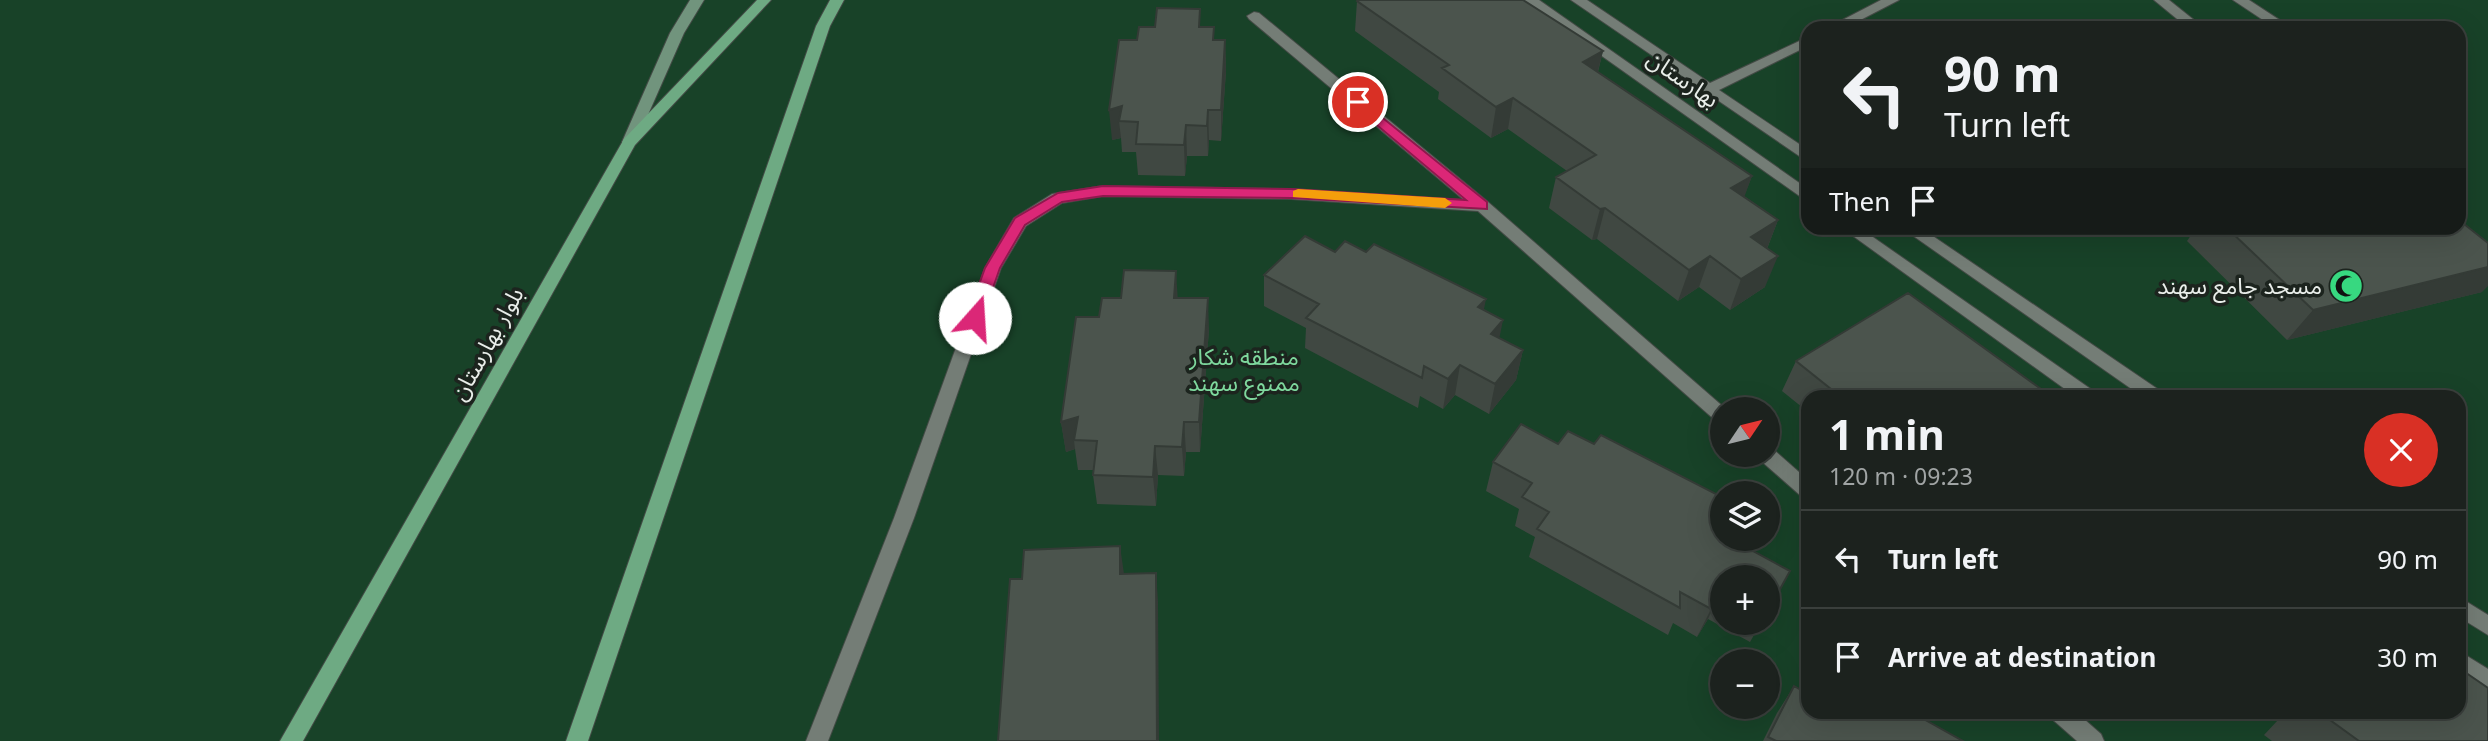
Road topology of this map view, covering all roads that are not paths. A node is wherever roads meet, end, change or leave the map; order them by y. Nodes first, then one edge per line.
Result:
1 (698, 0) edge
2 (764, 0) edge
3 (837, 0) edge
4 (1530, 0) edge
5 (1578, 0) edge
6 (1892, 0) edge
7 (2161, 0) edge
8 (2240, 0) edge
9 (1254, 16) dead end
10 (1848, 21) edge
11 (2188, 21) edge
12 (2274, 21) edge
13 (1801, 44) edge
14 (1709, 89) junction
15 (629, 142) junction
16 (1801, 152) edge
17 (1801, 192) edge
18 (1482, 206) junction
19 (1860, 235) edge
20 (1920, 235) edge
21 (2079, 390) edge
22 (2146, 390) edge
23 (1710, 406) edge
24 (1780, 466) edge
25 (1801, 485) edge
26 (2466, 611) edge
27 (2488, 626) edge
28 (2466, 665) edge
29 (2488, 681) edge
30 (2068, 719) edge
31 (291, 741) edge
32 (577, 741) edge
33 (817, 741) edge
34 (2093, 741) edge

1 - 15 main road
2 - 15 main road, بلوار بهارستان
3 - 32 main road
4 - 17 street, بهارستان
5 - 14 street, بهارستان
6 - 10 street
7 - 11 street
8 - 12 street
9 - 18 street
13 - 14 street
14 - 16 street, بهارستان
15 - 31 main road, بلوار بهارستان
18 - 23 street
18 - 33 street
19 - 21 street
20 - 22 street
24 - 25 street
26 - 27 street
28 - 29 street
30 - 34 street

